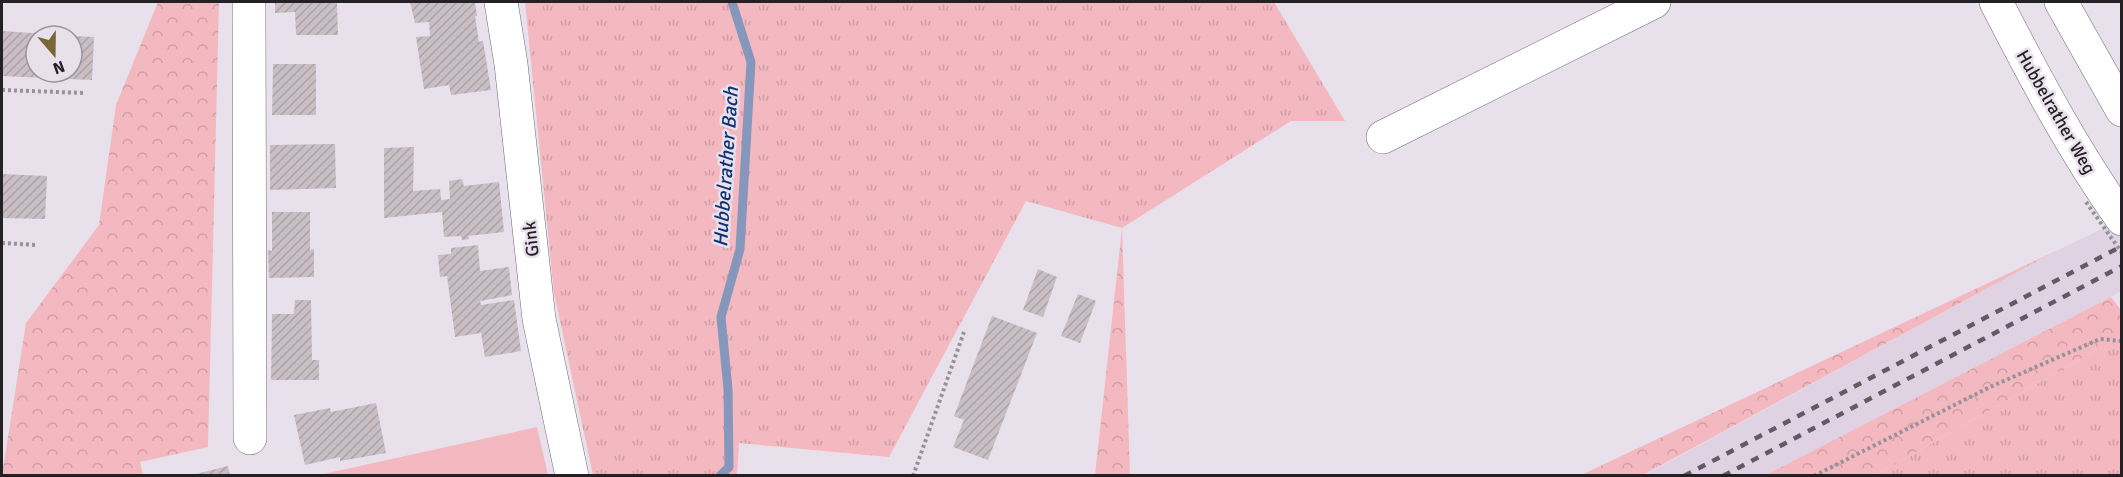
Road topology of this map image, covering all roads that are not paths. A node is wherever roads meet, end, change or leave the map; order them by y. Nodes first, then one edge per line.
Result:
1 (249, 2) edge
2 (501, 2) edge
3 (1654, 2) edge
4 (1996, 2) edge
5 (2061, 2) edge
6 (2121, 110) edge
7 (1383, 137) dead end
8 (2121, 219) edge
9 (250, 438) dead end
10 (572, 476) edge

1 - 9 street
2 - 10 street, Gink
3 - 7 street
4 - 8 street, Hubbelrather Weg
5 - 6 street

